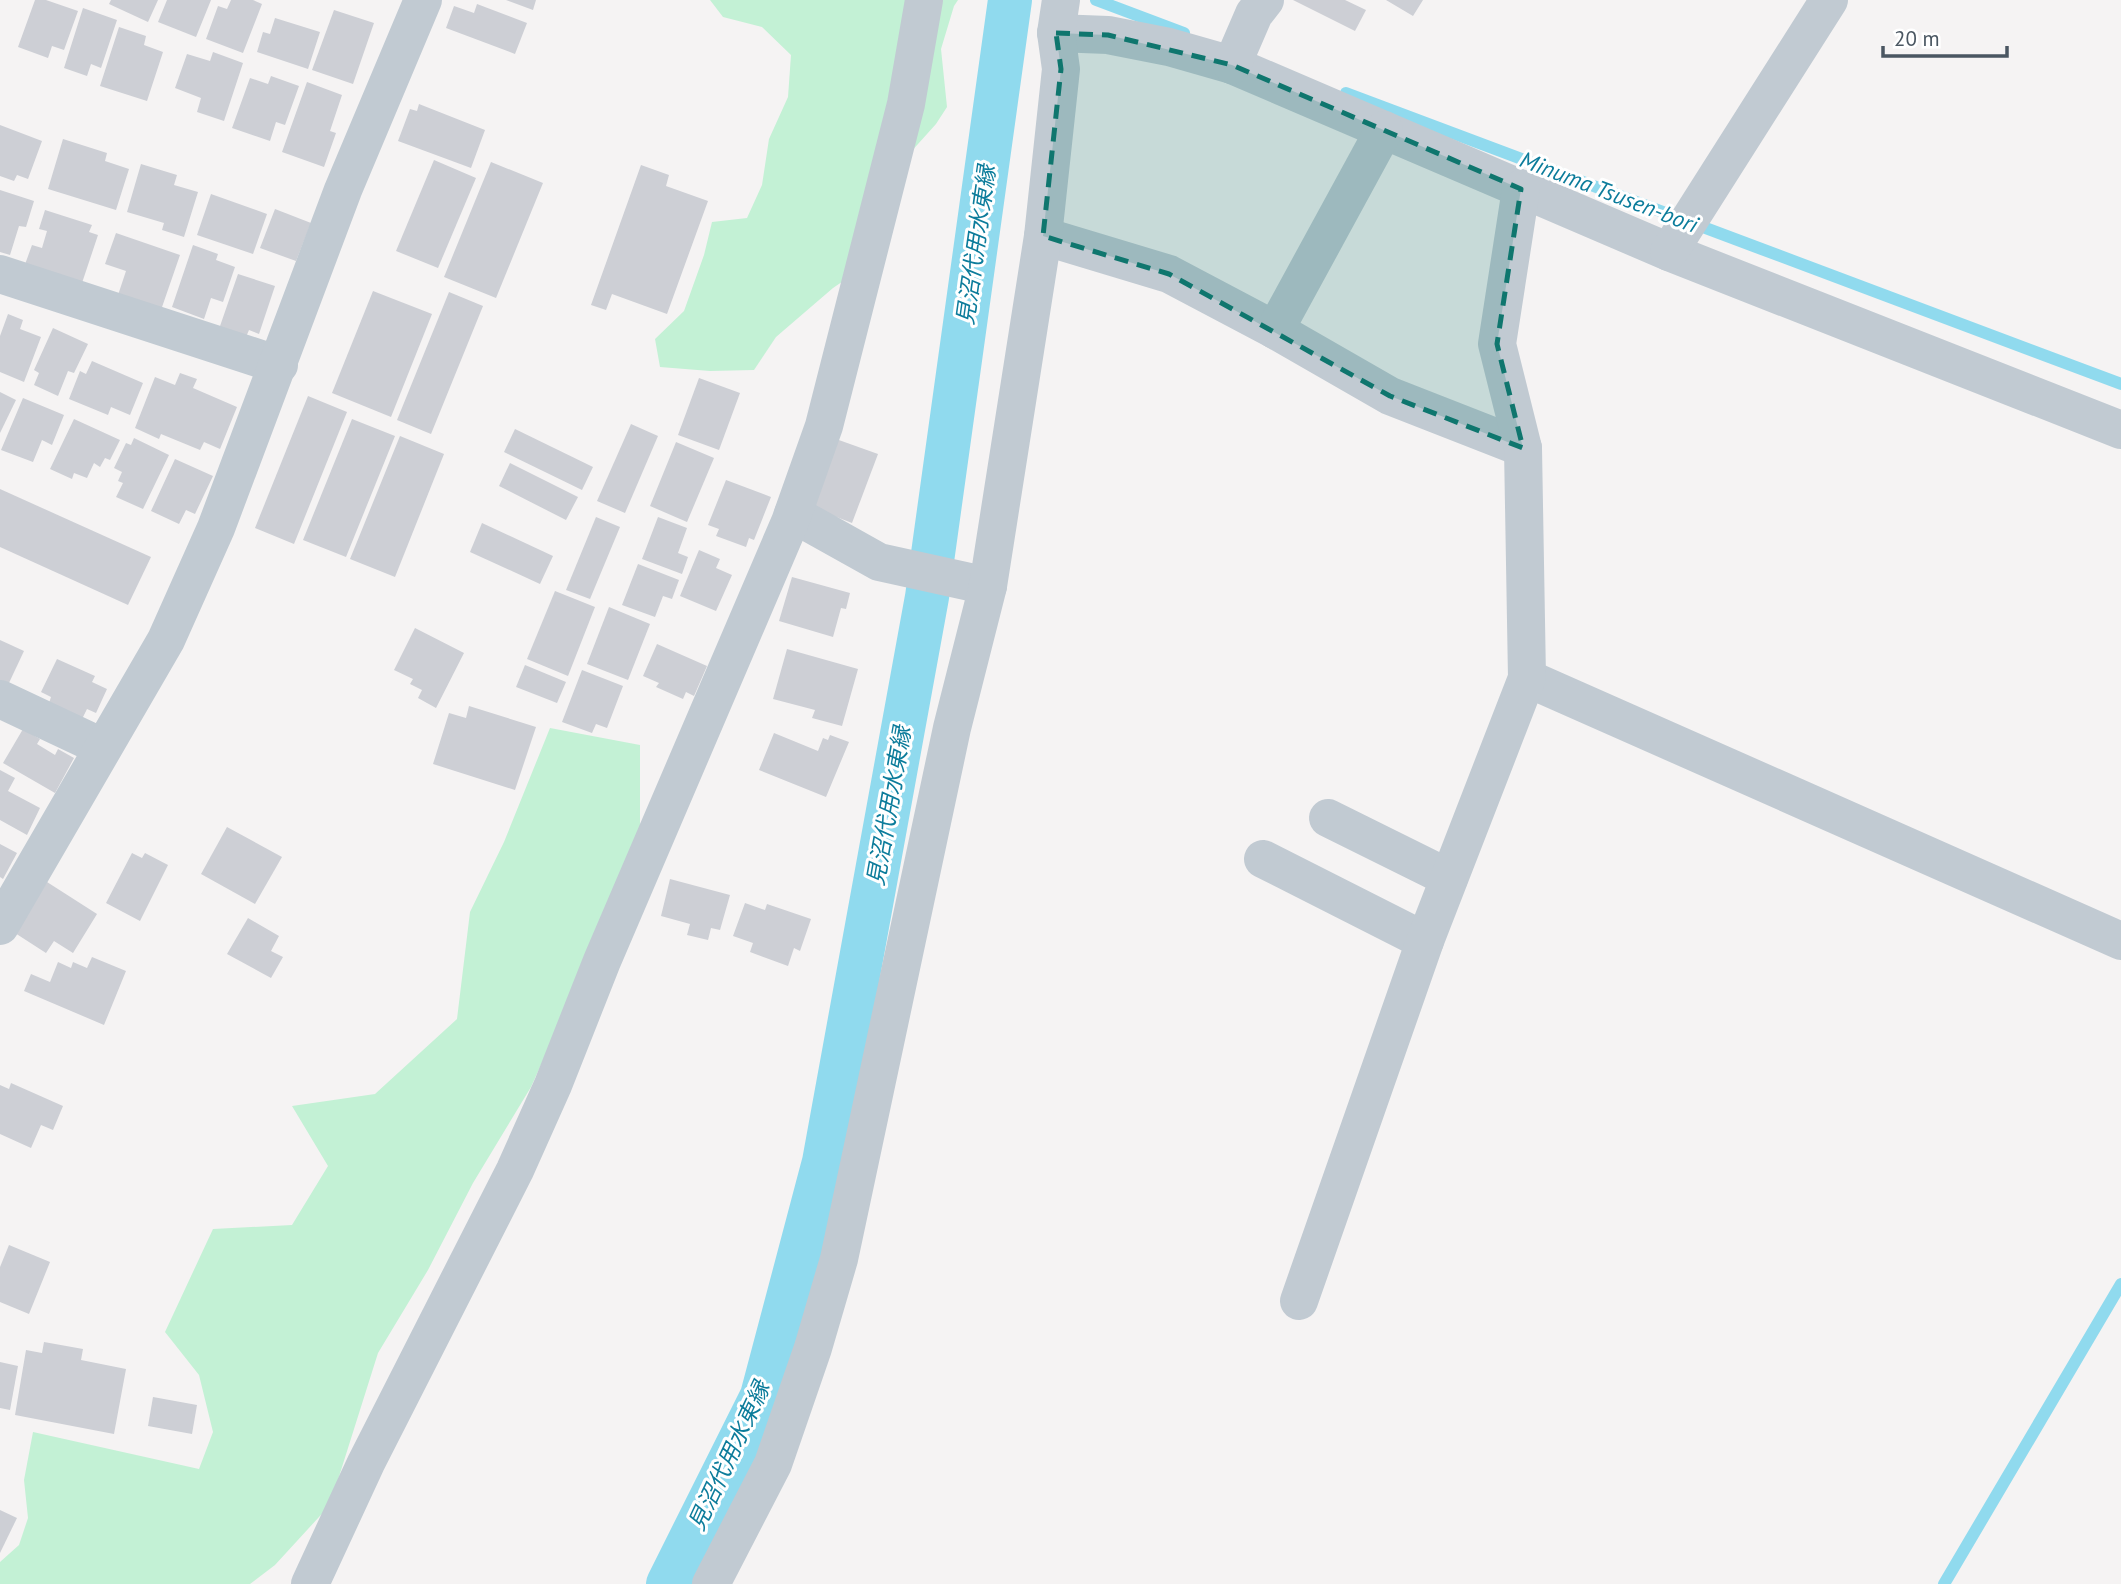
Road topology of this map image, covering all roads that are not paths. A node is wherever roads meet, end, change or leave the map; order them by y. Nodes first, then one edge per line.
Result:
1 (924, 0) edge
2 (1829, 0) edge
3 (420, 1) edge
4 (1259, 7) edge
5 (1058, 16) edge
6 (1232, 65) junction
7 (1384, 130) junction
8 (1521, 189) junction
9 (1043, 236) junction
10 (1669, 252) junction
11 (0, 274) edge
12 (1275, 330) junction
13 (279, 365) junction
14 (2121, 430) edge
15 (1523, 448) junction
16 (793, 514) junction
17 (974, 583) junction
18 (1527, 678) junction
19 (0, 699) edge
20 (102, 747) junction
21 (1328, 818) dead end
22 (1263, 859) dead end
23 (1450, 878) junction
24 (0, 926) edge
25 (2121, 941) edge
26 (1425, 942) junction
27 (1299, 1301) dead end
28 (310, 1584) edge
29 (711, 1584) edge

1 - 16 street
2 - 10 street
3 - 13 street
4 - 6 street
5 - 6 street
5 - 9 street
6 - 7 street
7 - 8 street
7 - 12 street
8 - 10 street
8 - 15 street
9 - 12 street
9 - 17 street
10 - 14 street
11 - 13 street
12 - 15 street
13 - 20 street
15 - 18 street
16 - 17 street
16 - 28 street
17 - 29 street
18 - 23 street
18 - 25 street
19 - 20 street
20 - 24 street
21 - 23 street
22 - 26 street
23 - 26 street
26 - 27 street

